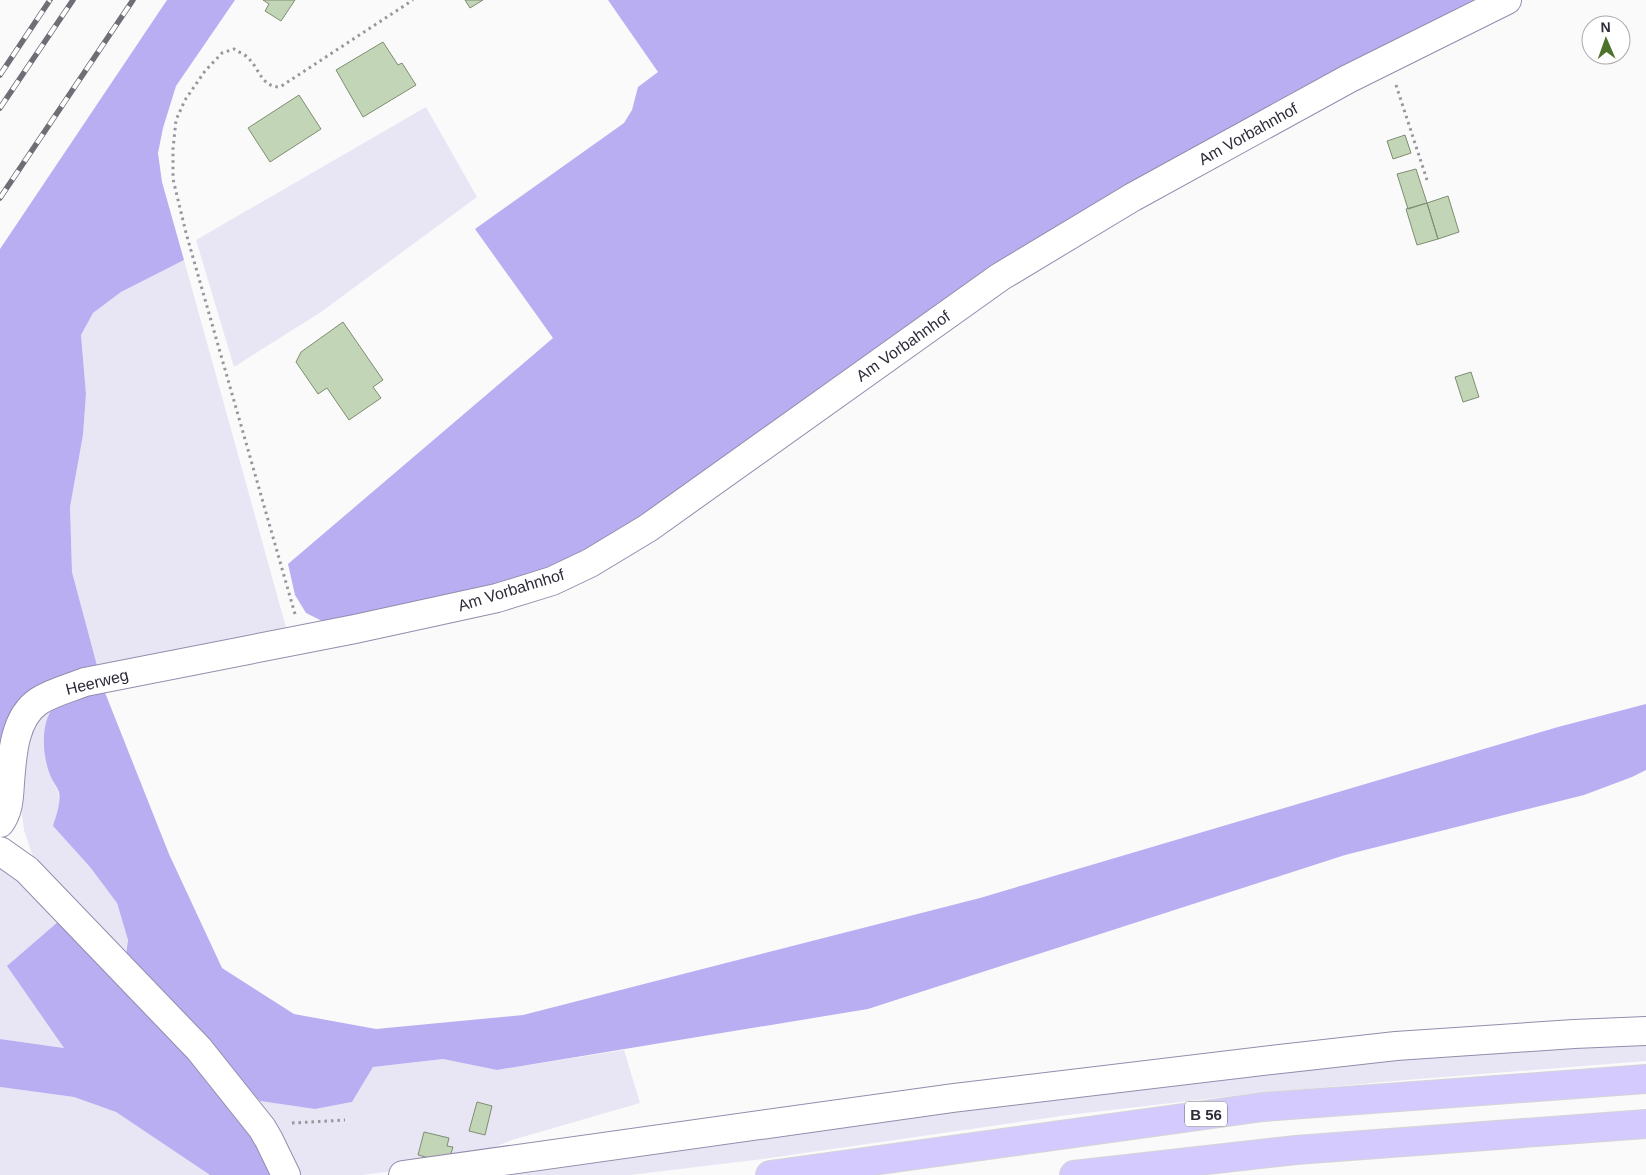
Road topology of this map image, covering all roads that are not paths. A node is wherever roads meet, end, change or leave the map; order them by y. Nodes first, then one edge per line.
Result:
1 (1507, 0) edge
2 (297, 640) joint
3 (0, 823) edge
4 (0, 850) edge
5 (1646, 1031) edge
6 (1646, 1079) edge
7 (1646, 1124) edge
8 (286, 1175) edge
9 (403, 1175) edge
10 (770, 1175) edge
11 (1074, 1175) edge

1 - 2 street, Am Vorbahnhof
2 - 3 street, Heerweg
4 - 8 street
5 - 9 street
6 - 10 main road, B 56
7 - 11 main road

